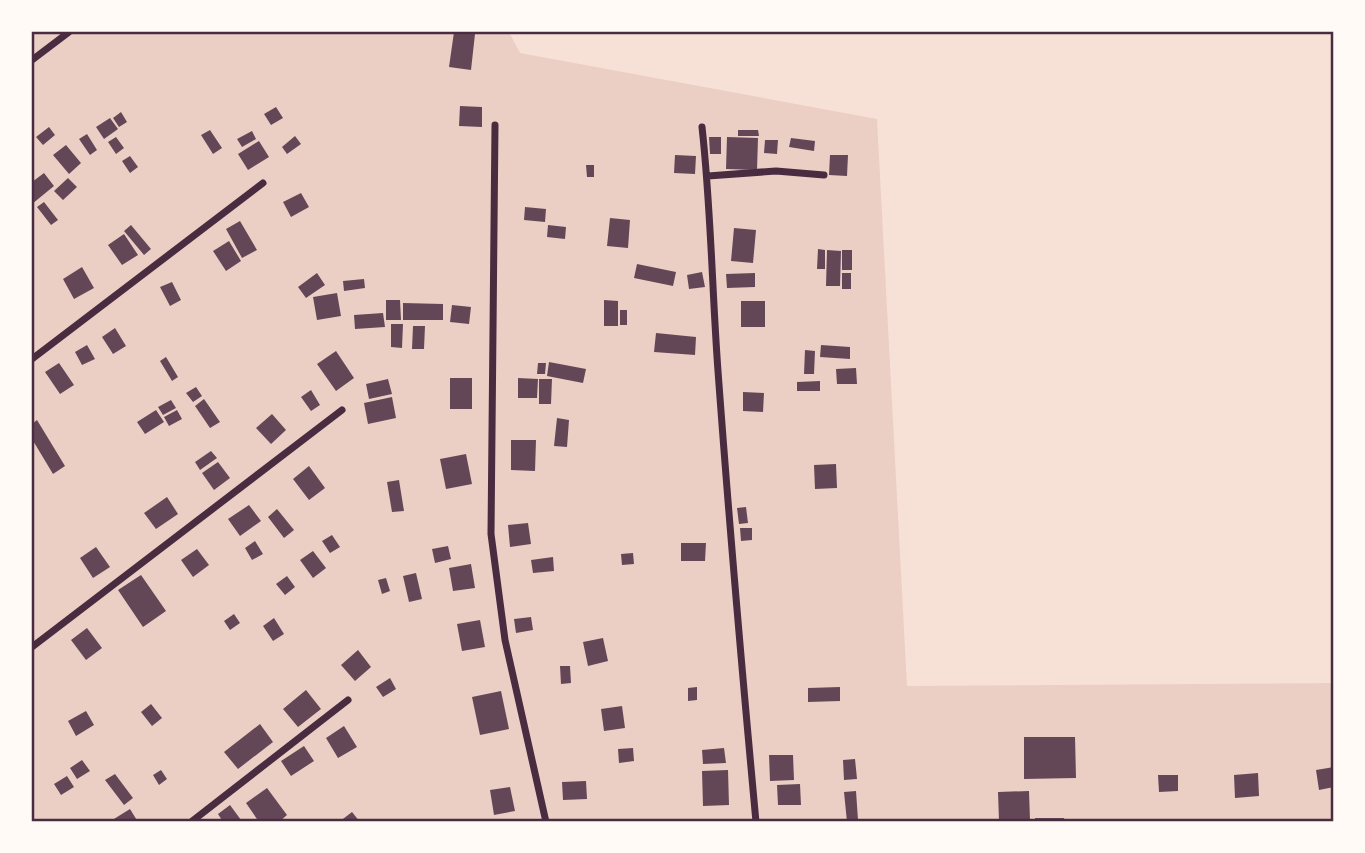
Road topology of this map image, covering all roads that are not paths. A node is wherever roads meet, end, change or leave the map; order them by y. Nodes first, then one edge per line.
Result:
1 (69, 32) edge
2 (32, 60) edge
3 (495, 125) dead end
4 (702, 127) dead end
5 (824, 175) dead end
6 (708, 176) junction
7 (263, 183) dead end
8 (32, 359) edge
9 (342, 410) dead end
10 (32, 647) edge
11 (348, 700) dead end
12 (191, 821) edge
13 (546, 821) edge
14 (757, 821) edge

1 - 2 street
3 - 13 street
4 - 6 street
5 - 6 street
6 - 14 street
7 - 8 street
9 - 10 street
11 - 12 street

